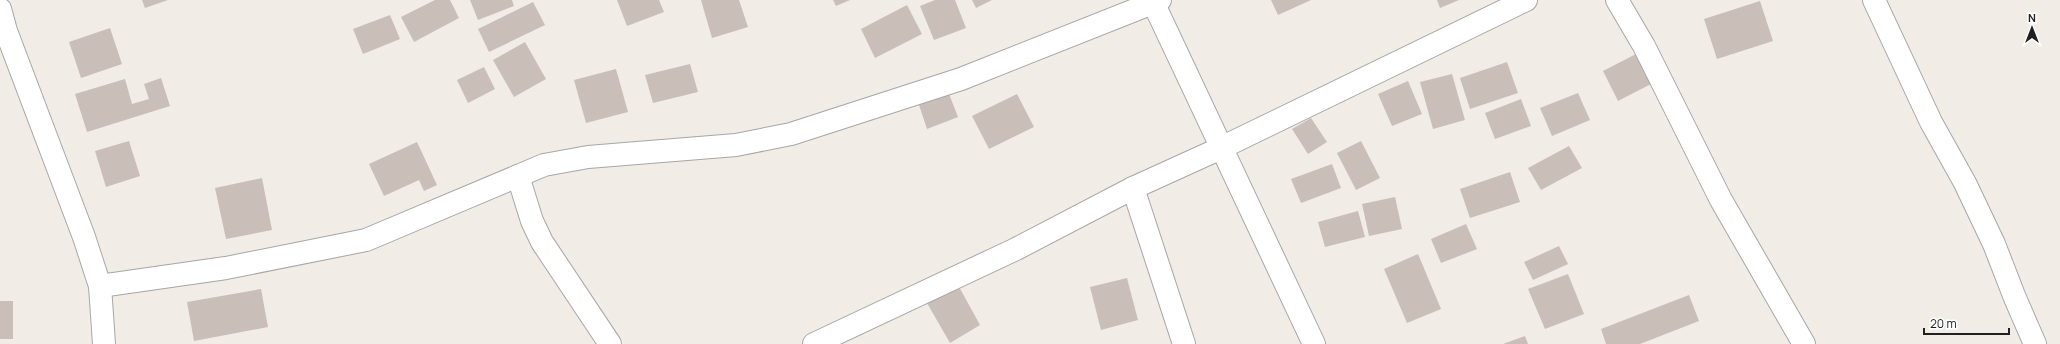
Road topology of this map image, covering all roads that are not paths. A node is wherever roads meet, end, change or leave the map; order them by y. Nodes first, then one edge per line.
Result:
1 (1526, 0) edge
2 (1616, 0) edge
3 (1874, 0) edge
4 (1155, 1) edge
5 (0, 9) edge
6 (1221, 148) junction
7 (518, 176) junction
8 (1133, 188) junction
9 (100, 286) junction
10 (104, 344) edge
11 (610, 344) edge
12 (814, 344) edge
13 (1184, 344) edge
14 (1314, 344) edge
15 (1804, 344) edge
16 (2035, 344) edge

1 - 6 street
2 - 15 street
3 - 16 street
4 - 6 street
4 - 7 street
5 - 9 street
6 - 8 street
6 - 14 street
7 - 9 street
7 - 11 street
8 - 12 street
8 - 13 street
9 - 10 street

